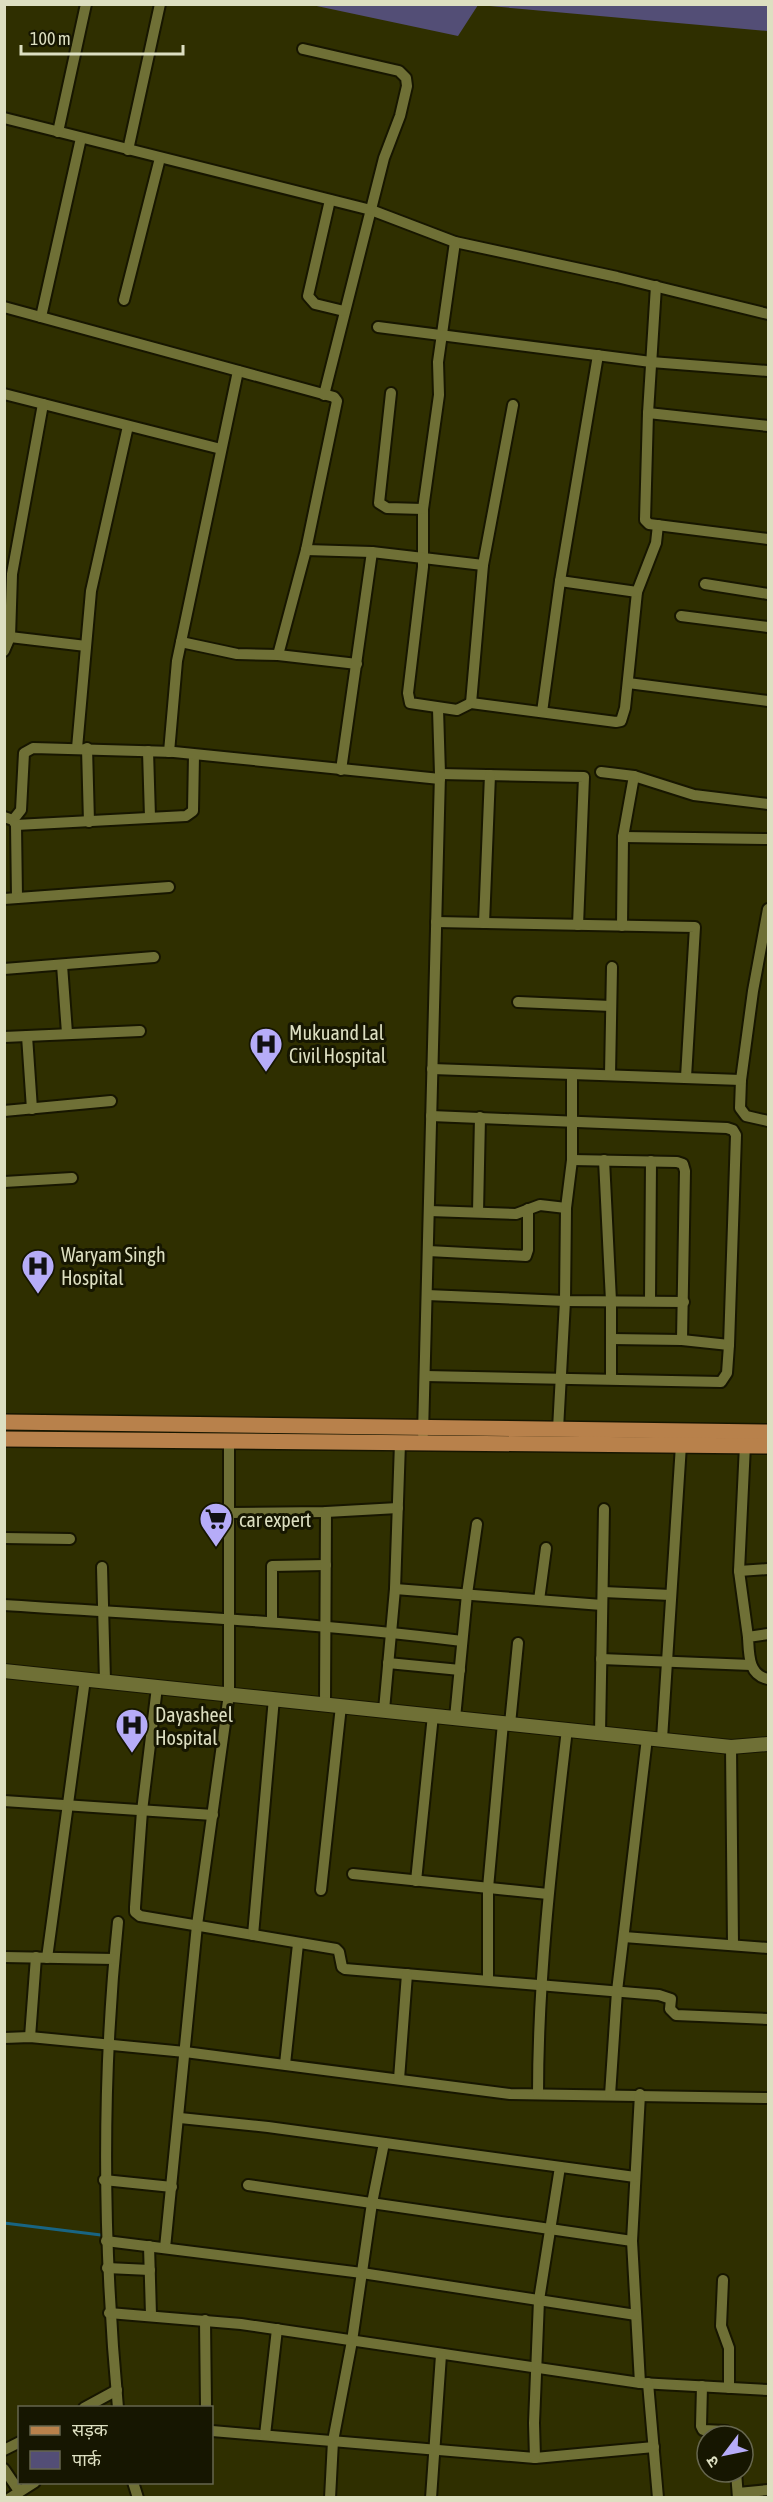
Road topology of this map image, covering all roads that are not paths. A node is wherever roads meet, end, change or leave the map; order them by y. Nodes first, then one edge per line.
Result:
1 (86, 4) edge
2 (160, 4) edge
3 (303, 49) dead end
4 (4, 118) edge
5 (58, 132) junction
6 (81, 138) junction
7 (128, 150) junction
8 (160, 158) junction
9 (330, 200) junction
10 (371, 210) junction
11 (454, 242) junction
12 (656, 286) junction
13 (124, 300) dead end
14 (4, 307) edge
15 (344, 311) junction
16 (768, 314) edge
17 (41, 317) junction
18 (378, 327) dead end
19 (442, 333) junction
20 (598, 355) junction
21 (651, 362) junction
22 (238, 371) junction
23 (768, 372) edge
24 (392, 393) dead end
25 (4, 394) edge
26 (324, 395) junction
27 (43, 404) junction
28 (513, 405) dead end
29 (648, 413) junction
30 (129, 426) junction
31 (768, 426) edge
32 (221, 449) junction
33 (423, 509) junction
34 (658, 525) junction
35 (768, 539) edge
36 (306, 550) junction
37 (372, 552) junction
38 (422, 559) junction
39 (483, 566) junction
40 (560, 581) junction
41 (705, 585) dead end
42 (637, 592) junction
43 (768, 594) edge
44 (681, 616) dead end
45 (768, 627) edge
46 (10, 637) junction
47 (181, 642) junction
48 (86, 646) junction
49 (4, 651) edge
50 (278, 656) junction
51 (357, 664) junction
52 (627, 683) junction
53 (768, 701) edge
54 (471, 703) junction
55 (438, 709) junction
56 (543, 712) junction
57 (82, 748) junction
58 (148, 751) junction
59 (170, 752) junction
60 (194, 755) junction
61 (341, 770) junction
62 (601, 772) dead end
63 (490, 775) junction
64 (440, 776) junction
65 (634, 776) junction
66 (768, 804) edge
67 (150, 817) junction
68 (11, 821) edge
69 (89, 822) junction
70 (623, 837) junction
71 (768, 839) edge
72 (169, 887) dead end
73 (17, 898) junction
74 (4, 899) edge
75 (768, 909) edge
76 (436, 922) junction
77 (484, 923) junction
78 (578, 925) junction
79 (622, 926) junction
80 (154, 957) dead end
81 (62, 965) junction
82 (612, 967) dead end
83 (4, 969) edge
84 (518, 1002) dead end
85 (611, 1006) junction
86 (140, 1031) dead end
87 (67, 1033) junction
88 (27, 1036) junction
89 (4, 1037) edge
90 (432, 1069) junction
91 (572, 1075) junction
92 (610, 1075) junction
93 (686, 1077) junction
94 (741, 1080) junction
95 (111, 1101) dead end
96 (32, 1109) junction
97 (4, 1112) edge
98 (431, 1116) junction
99 (480, 1117) junction
100 (571, 1121) junction
101 (768, 1121) edge
102 (572, 1160) junction
103 (604, 1160) junction
104 (651, 1161) junction
105 (72, 1178) dead end
106 (4, 1182) edge
107 (566, 1208) junction
108 (528, 1209) junction
109 (429, 1211) junction
110 (478, 1212) junction
111 (428, 1251) junction
112 (427, 1295) junction
113 (565, 1301) junction
114 (611, 1301) junction
115 (650, 1301) junction
116 (684, 1302) junction
117 (611, 1339) junction
118 (682, 1340) junction
119 (729, 1345) junction
120 (425, 1376) junction
121 (611, 1378) junction
122 (560, 1380) junction
123 (4, 1422) edge
124 (558, 1429) junction
125 (768, 1432) edge
126 (423, 1435) junction
127 (4, 1439) edge
128 (229, 1441) junction
129 (400, 1443) junction
130 (681, 1445) junction
131 (745, 1445) junction
132 (768, 1446) edge
133 (398, 1508) junction
134 (604, 1509) dead end
135 (326, 1512) junction
136 (229, 1513) junction
137 (477, 1524) dead end
138 (4, 1538) edge
139 (70, 1539) dead end
140 (546, 1548) dead end
141 (326, 1565) junction
142 (102, 1567) dead end
143 (768, 1569) edge
144 (740, 1571) junction
145 (396, 1589) junction
146 (603, 1592) junction
147 (467, 1594) junction
148 (671, 1595) junction
149 (539, 1600) junction
150 (4, 1605) edge
151 (602, 1605) junction
152 (103, 1611) junction
153 (229, 1618) junction
154 (272, 1622) junction
155 (326, 1627) junction
156 (391, 1632) junction
157 (768, 1634) edge
158 (748, 1636) junction
159 (462, 1641) junction
160 (518, 1643) dead end
161 (601, 1659) junction
162 (665, 1662) junction
163 (388, 1664) junction
164 (751, 1665) junction
165 (460, 1670) junction
166 (4, 1671) edge
167 (85, 1679) junction
168 (768, 1679) edge
169 (105, 1681) junction
170 (157, 1687) junction
171 (229, 1694) junction
172 (274, 1698) junction
173 (325, 1704) junction
174 (341, 1706) junction
175 (384, 1710) junction
176 (433, 1715) junction
177 (455, 1718) junction
178 (506, 1723) junction
179 (567, 1729) junction
180 (600, 1733) junction
181 (647, 1738) junction
182 (662, 1739) junction
183 (768, 1744) edge
184 (731, 1747) junction
185 (4, 1801) edge
186 (68, 1806) junction
187 (142, 1811) junction
188 (213, 1815) junction
189 (354, 1874) dead end
190 (416, 1881) junction
191 (488, 1888) junction
192 (321, 1890) dead end
193 (548, 1894) junction
194 (117, 1922) dead end
195 (197, 1925) junction
196 (253, 1935) junction
197 (624, 1937) junction
198 (298, 1944) junction
199 (733, 1945) junction
200 (768, 1948) edge
201 (4, 1957) edge
202 (41, 1957) junction
203 (114, 1959) junction
204 (407, 1974) junction
205 (488, 1980) junction
206 (541, 1984) junction
207 (617, 1991) junction
208 (768, 2019) edge
209 (30, 2037) junction
210 (4, 2038) edge
211 (108, 2045) junction
212 (185, 2052) junction
213 (285, 2064) junction
214 (399, 2079) junction
215 (538, 2094) junction
216 (640, 2094) junction
217 (610, 2095) junction
218 (768, 2098) edge
219 (180, 2118) junction
220 (384, 2143) junction
221 (560, 2166) junction
222 (635, 2177) junction
223 (104, 2180) junction
224 (248, 2185) dead end
225 (172, 2187) junction
226 (372, 2203) junction
227 (550, 2229) junction
228 (106, 2241) junction
229 (632, 2241) junction
230 (149, 2246) junction
231 (165, 2248) junction
232 (107, 2268) junction
233 (150, 2270) junction
234 (362, 2273) junction
235 (723, 2280) dead end
236 (539, 2300) junction
237 (109, 2313) junction
238 (151, 2315) junction
239 (636, 2315) junction
240 (205, 2320) junction
241 (277, 2329) junction
242 (352, 2341) junction
243 (441, 2355) junction
244 (536, 2369) junction
245 (644, 2383) junction
246 (702, 2386) junction
247 (729, 2388) junction
248 (117, 2390) junction
249 (768, 2390) edge
250 (88, 2406) edge
251 (118, 2406) edge
252 (206, 2406) edge
253 (701, 2424) edge
254 (213, 2431) edge
255 (265, 2435) junction
256 (333, 2441) junction
257 (18, 2443) edge
258 (654, 2447) junction
259 (4, 2450) edge
260 (434, 2451) junction
261 (535, 2458) junction
262 (4, 2469) edge
263 (32, 2484) edge
264 (768, 2490) edge
265 (14, 2494) edge
266 (738, 2495) edge
267 (330, 2498) edge
268 (431, 2498) edge
269 (658, 2498) edge

1 - 5 street
2 - 7 street
3 - 10 street
4 - 5 street
5 - 6 street
6 - 7 street
6 - 17 street
7 - 8 street
8 - 9 street
8 - 13 street
9 - 10 street
9 - 15 street
10 - 11 street
10 - 15 street
11 - 12 street
11 - 19 street
12 - 16 street
12 - 21 street
14 - 17 street
15 - 26 street
17 - 22 street
18 - 19 street
19 - 20 street
19 - 33 street
20 - 21 street
20 - 40 street
21 - 23 street
21 - 29 street
22 - 26 street
22 - 32 street
24 - 33 street
25 - 27 street
26 - 36 street
27 - 30 street
27 - 46 street
28 - 39 street
29 - 31 street
29 - 34 street
30 - 32 street
30 - 48 street
32 - 47 street
33 - 38 street
34 - 35 street
34 - 42 street
36 - 37 street
36 - 50 street
37 - 38 street
37 - 51 street
38 - 39 street
38 - 55 street
39 - 54 street
40 - 42 street
40 - 56 street
41 - 43 street
42 - 52 street
44 - 45 street
46 - 48 street
46 - 49 street
47 - 50 street
47 - 59 street
48 - 57 street
50 - 51 street
51 - 61 street
52 - 53 street
52 - 56 street
54 - 55 street
54 - 56 street
55 - 64 street
57 - 58 street
57 - 68 street
57 - 69 street
58 - 59 street
58 - 67 street
59 - 60 street
60 - 61 street
60 - 67 street
61 - 64 street
62 - 65 street
63 - 64 street
63 - 77 street
63 - 78 street
64 - 76 street
65 - 66 street
65 - 70 street
67 - 69 street
68 - 69 street
68 - 73 street
70 - 71 street
70 - 79 street
72 - 73 street
73 - 74 street
75 - 94 street
76 - 77 street
76 - 90 street
77 - 78 street
78 - 79 street
79 - 93 street
80 - 81 street
81 - 83 street
81 - 87 street
82 - 85 street
84 - 85 street
85 - 92 street
86 - 87 street
87 - 88 street
88 - 89 street
88 - 96 street
90 - 91 street
90 - 98 street
91 - 92 street
91 - 100 street
92 - 93 street
93 - 94 street
94 - 101 street
95 - 96 street
96 - 97 street
98 - 99 street
98 - 109 street
99 - 100 street
99 - 110 street
100 - 102 street
100 - 119 street
102 - 103 street
102 - 107 street
103 - 104 street
103 - 114 street
104 - 115 street
104 - 116 street
105 - 106 street
107 - 108 street
107 - 113 street
108 - 110 street
108 - 111 street
109 - 110 street
109 - 111 street
111 - 112 street
112 - 113 street
112 - 120 street
113 - 114 street
113 - 122 street
114 - 115 street
114 - 117 street
115 - 116 street
116 - 118 street
117 - 118 street
117 - 121 street
118 - 119 street
119 - 121 street
120 - 122 street
120 - 126 street
121 - 122 street
122 - 124 street
123 - 126 main road
124 - 125 main road
124 - 126 main road
126 - 129 main road
126 - 130 main road
127 - 128 main road
128 - 129 main road
128 - 136 street
129 - 133 street
130 - 131 main road
130 - 148 street
131 - 132 main road
131 - 144 street
133 - 135 street
133 - 145 street
134 - 146 street
135 - 136 street
135 - 141 street
136 - 153 street
137 - 147 street
138 - 139 street
140 - 149 street
141 - 154 street
141 - 155 street
142 - 152 street
143 - 144 street
144 - 158 street
145 - 147 street
145 - 156 street
146 - 148 street
146 - 151 street
147 - 149 street
147 - 159 street
148 - 162 street
149 - 151 street
150 - 152 street
151 - 161 street
152 - 153 street
152 - 169 street
153 - 154 street
153 - 171 street
154 - 155 street
155 - 156 street
155 - 173 street
156 - 159 street
156 - 163 street
157 - 158 street
158 - 164 street
159 - 165 street
160 - 178 street
161 - 162 street
161 - 180 street
162 - 164 street
162 - 182 street
163 - 165 street
163 - 175 street
164 - 168 street
165 - 177 street
166 - 167 street
167 - 169 street
167 - 186 street
169 - 170 street
170 - 171 street
170 - 187 street
171 - 172 street
171 - 188 street
172 - 173 street
172 - 196 street
173 - 174 street
174 - 175 street
174 - 192 street
175 - 176 street
176 - 177 street
176 - 190 street
177 - 178 street
178 - 179 street
178 - 191 street
179 - 180 street
179 - 193 street
180 - 181 street
181 - 182 street
181 - 197 street
182 - 184 street
183 - 184 street
184 - 199 street
185 - 186 street
186 - 187 street
186 - 202 street
187 - 188 street
187 - 195 street
188 - 195 street
189 - 190 street
190 - 191 street
191 - 193 street
191 - 205 street
193 - 206 street
194 - 203 street
195 - 196 street
195 - 212 street
196 - 198 street
197 - 199 street
197 - 207 street
198 - 204 street
198 - 213 street
199 - 200 street
201 - 202 street
202 - 203 street
202 - 209 street
203 - 211 street
204 - 205 street
204 - 214 street
205 - 206 street
206 - 207 street
206 - 215 street
207 - 208 street
207 - 217 street
209 - 210 street
209 - 211 street
211 - 212 street
211 - 223 street
212 - 213 street
212 - 219 street
213 - 214 street
214 - 215 street
215 - 217 street
216 - 217 street
216 - 218 street
216 - 222 street
219 - 220 street
219 - 225 street
220 - 221 street
220 - 226 street
221 - 222 street
221 - 227 street
222 - 229 street
223 - 225 street
223 - 228 street
224 - 226 street
225 - 231 street
226 - 227 street
226 - 234 street
227 - 229 street
227 - 236 street
228 - 230 street
228 - 232 street
229 - 239 street
230 - 231 street
230 - 233 street
231 - 234 street
232 - 233 street
232 - 237 street
233 - 238 street
234 - 236 street
234 - 242 street
235 - 247 street
236 - 239 street
236 - 244 street
237 - 238 street
237 - 248 street
238 - 240 street
239 - 245 street
240 - 241 street
240 - 252 street
241 - 242 street
241 - 255 street
242 - 243 street
242 - 256 street
243 - 244 street
243 - 260 street
244 - 245 street
244 - 261 street
245 - 246 street
245 - 258 street
246 - 247 street
246 - 253 street
247 - 249 street
248 - 250 street
248 - 251 street
254 - 255 street
255 - 256 street
256 - 260 street
256 - 267 street
257 - 259 street
258 - 261 street
258 - 269 street
260 - 261 street
260 - 268 street
262 - 265 street
263 - 265 street
264 - 266 street

